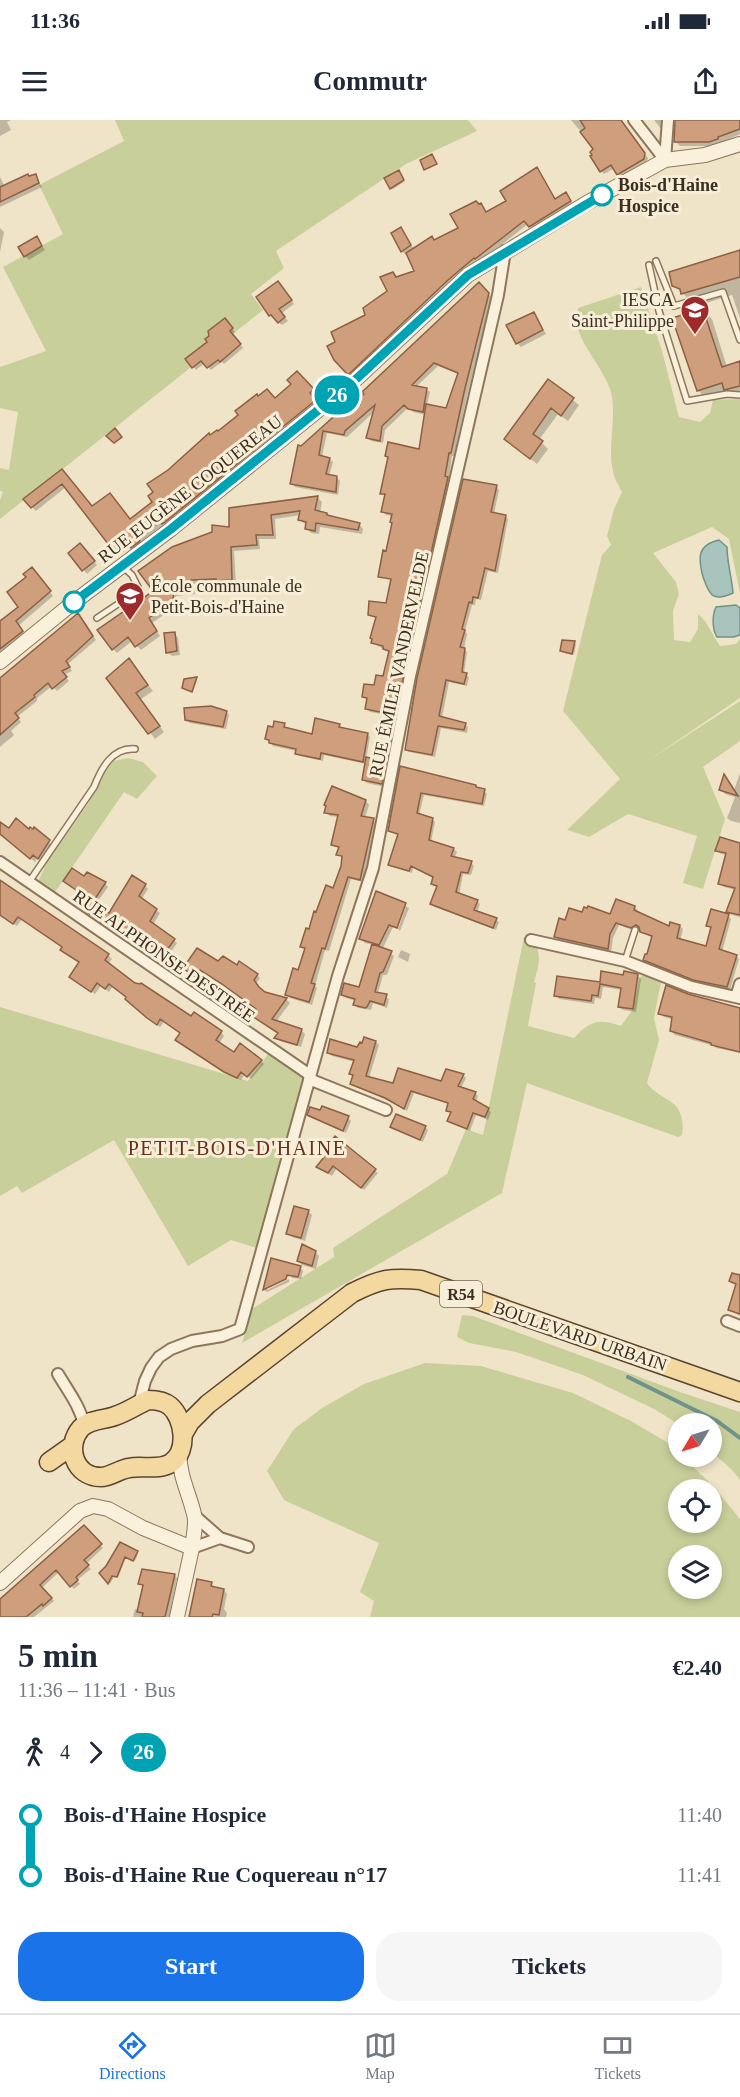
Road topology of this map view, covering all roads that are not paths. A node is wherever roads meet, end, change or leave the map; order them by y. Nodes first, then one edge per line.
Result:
1 (634, 120) edge
2 (668, 120) edge
3 (740, 144) edge
4 (665, 160) junction
5 (505, 251) junction
6 (656, 261) dead end
7 (649, 264) dead end
8 (740, 340) edge
9 (740, 394) edge
10 (122, 565) junction
11 (97, 618) dead end
12 (0, 662) edge
13 (135, 749) dead end
14 (0, 862) edge
15 (29, 882) junction
16 (635, 930) dead end
17 (531, 940) dead end
18 (625, 961) junction
19 (740, 984) edge
20 (738, 997) edge
21 (309, 1077) junction
22 (386, 1110) dead end
23 (728, 1322) dead end
24 (740, 1326) edge
25 (58, 1374) dead end
26 (144, 1381) junction
27 (740, 1392) edge
28 (139, 1404) junction
29 (208, 1404) junction
30 (166, 1405) junction
31 (90, 1423) junction
32 (181, 1443) junction
33 (73, 1445) junction
34 (49, 1461) dead end
35 (154, 1466) junction
36 (184, 1486) junction
37 (195, 1516) junction
38 (220, 1538) junction
39 (248, 1547) dead end
40 (192, 1548) junction
41 (0, 1583) edge
42 (177, 1617) edge

1 - 4 street
2 - 4 street
3 - 4 street
4 - 5 street, RUE EUGÈNE COQUEREAU
5 - 10 street, RUE EUGÈNE COQUEREAU
5 - 21 street, RUE ÉMILE VANDERVELDE
6 - 8 lane
7 - 9 lane
10 - 11 lane
10 - 12 street, RUE EUGÈNE COQUEREAU
13 - 15 lane
14 - 15 street, RUE ALPHONSE DESTRÉE
15 - 21 street, RUE ALPHONSE DESTRÉE
16 - 18 lane
17 - 18 street
18 - 20 street
19 - 20 street
21 - 22 street
21 - 26 street, RUE ÉMILE VANDERVELDE
23 - 24 street
25 - 31 street
26 - 28 street, RUE ÉMILE VANDERVELDE
26 - 30 street
27 - 29 main road, BOULEVARD URBAIN / R54
28 - 30 main road, R54
28 - 31 main road, R54
29 - 30 main road, BOULEVARD URBAIN / R54
29 - 32 main road, BOULEVARD URBAIN / R54
30 - 32 main road
31 - 33 main road
32 - 35 main road, R54
32 - 36 street
33 - 34 main road
33 - 35 main road, R54
35 - 36 street
36 - 37 street
37 - 38 street
37 - 40 street
38 - 39 street
38 - 40 street
40 - 41 street
40 - 42 street

